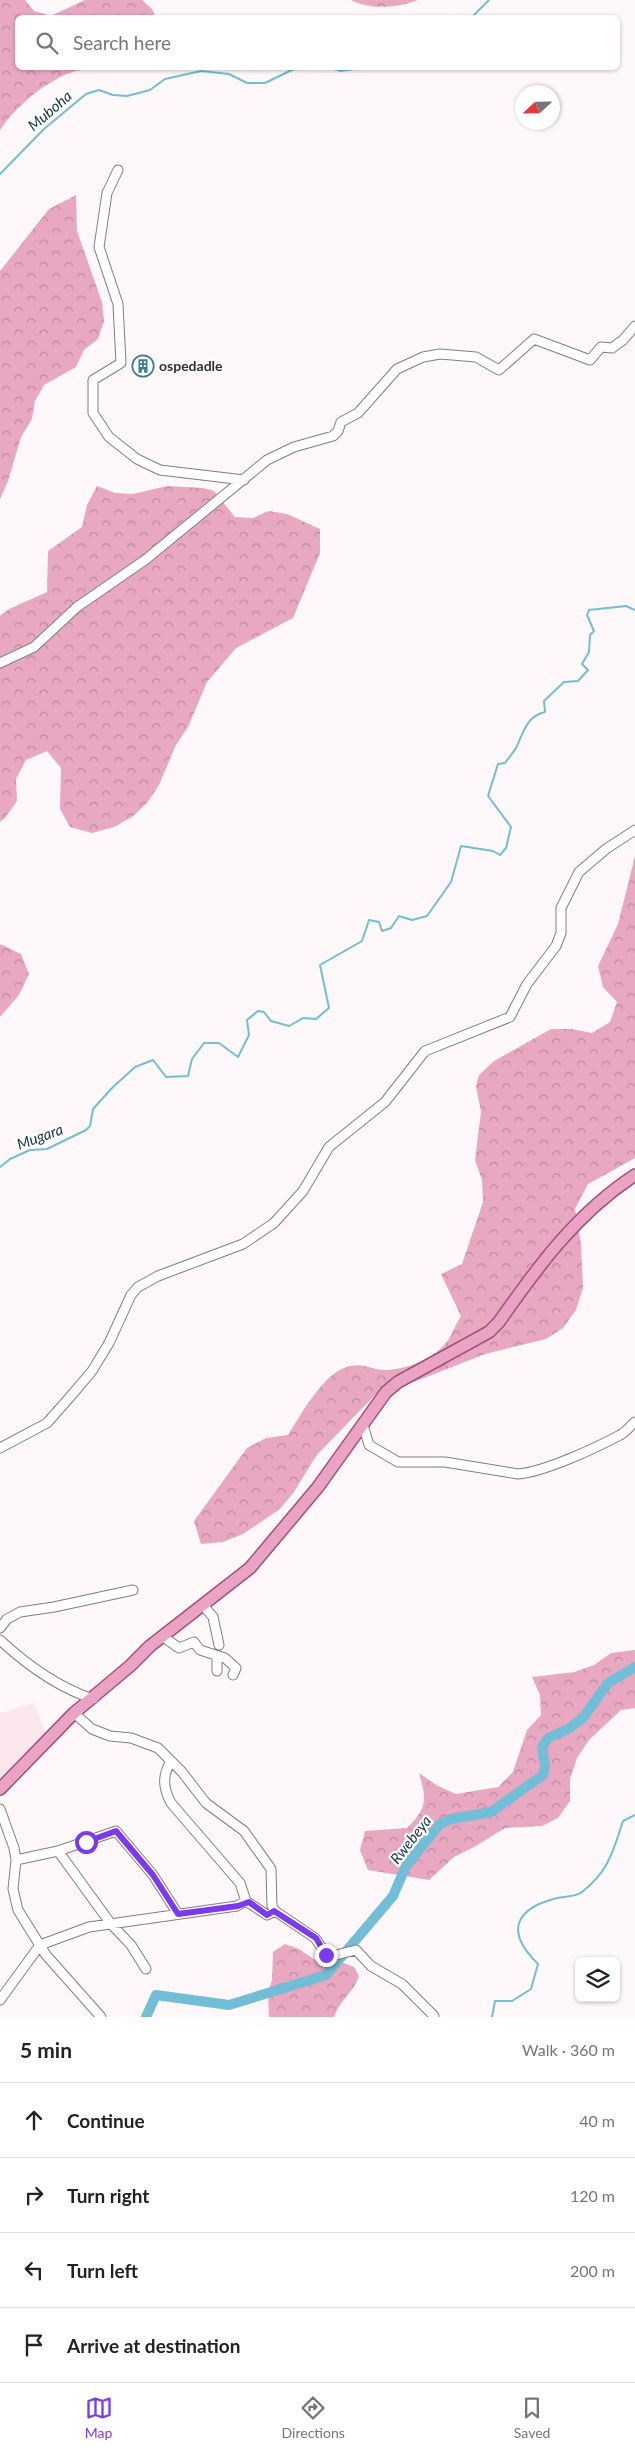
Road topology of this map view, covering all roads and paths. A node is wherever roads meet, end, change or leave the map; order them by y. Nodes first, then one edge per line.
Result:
1 (118, 170) dead end
2 (635, 326) edge
3 (244, 480) junction
4 (0, 663) edge
5 (635, 830) edge
6 (635, 1176) edge
7 (635, 1422) edge
8 (363, 1425) junction
9 (0, 1448) edge
10 (133, 1590) dead end
11 (203, 1605) junction
12 (0, 1628) edge
13 (162, 1636) junction
14 (0, 1640) edge
15 (219, 1644) dead end
16 (218, 1657) junction
17 (216, 1671) dead end
18 (233, 1675) dead end
19 (93, 1699) junction
20 (74, 1714) junction
21 (171, 1761) junction
22 (0, 1789) edge
23 (0, 1810) edge
24 (58, 1851) junction
25 (16, 1860) junction
26 (246, 1901) junction
27 (274, 1911) junction
28 (178, 1914) junction
29 (111, 1924) junction
30 (40, 1945) junction
31 (146, 1969) dead end
32 (0, 2000) edge
33 (434, 2016) dead end
34 (101, 2017) edge

1 - 3 street
2 - 3 street
3 - 4 street
5 - 9 street
6 - 8 main road
7 - 8 street
8 - 11 main road
10 - 12 street
11 - 13 main road
11 - 15 street
13 - 16 street
13 - 19 main road
14 - 19 street
16 - 17 street
16 - 18 street
19 - 20 main road
20 - 21 street
20 - 22 main road
21 - 26 street
21 - 27 street
23 - 25 street
24 - 25 street
24 - 28 street
24 - 29 street
25 - 30 street
26 - 27 street
26 - 28 street
27 - 33 street
28 - 29 street
29 - 30 street
29 - 31 street
30 - 32 street
30 - 34 street

